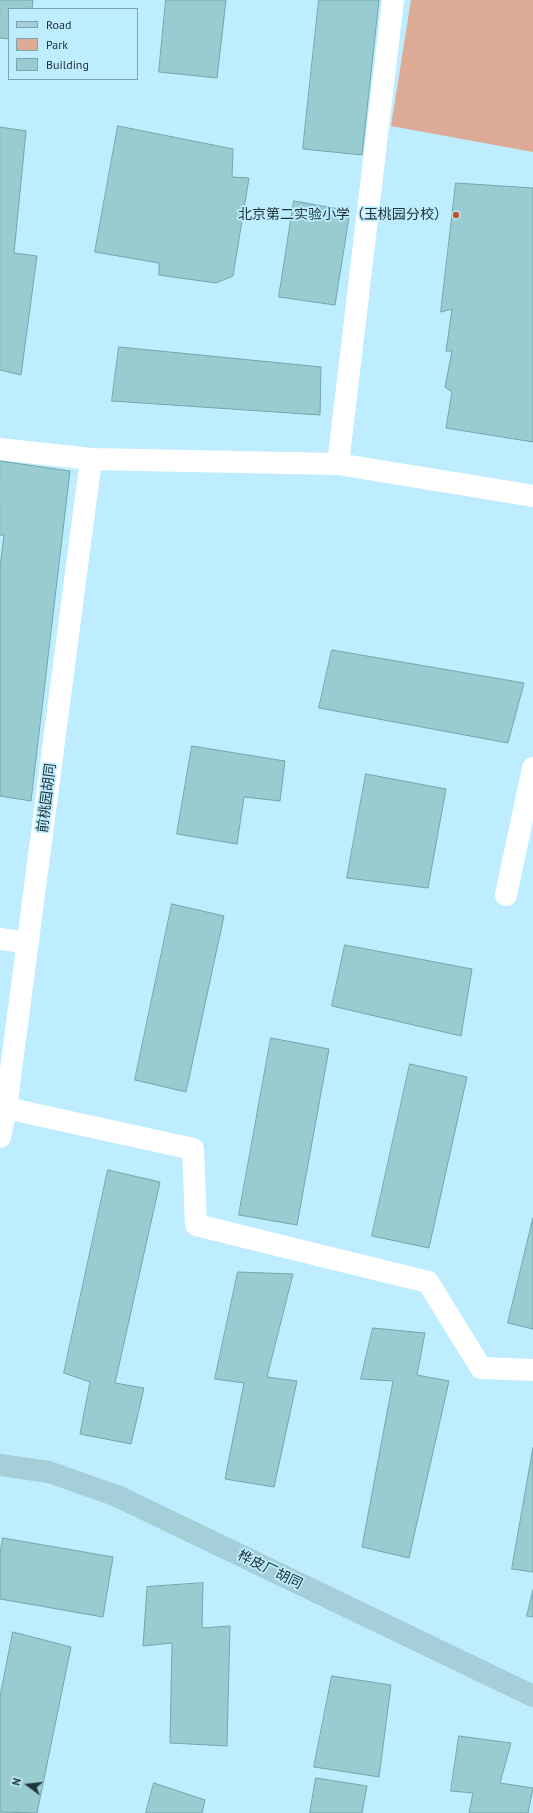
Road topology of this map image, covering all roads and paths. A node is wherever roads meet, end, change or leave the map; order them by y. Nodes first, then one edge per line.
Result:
1 (393, 0) edge
2 (0, 449) edge
3 (91, 459) junction
4 (338, 464) junction
5 (533, 496) edge
6 (533, 768) edge
7 (506, 895) dead end
8 (0, 939) edge
9 (28, 943) junction
10 (6, 1108) junction
11 (0, 1137) edge
12 (533, 1370) edge
13 (0, 1465) edge
14 (533, 1696) edge

1 - 4 street
2 - 3 street
3 - 4 street
3 - 9 street, 前桃园胡同
4 - 5 street
6 - 7 street
8 - 9 street
9 - 10 street, 前桃园胡同
10 - 11 street, 前桃园胡同
10 - 12 street
13 - 14 street, 桦皮厂胡同

